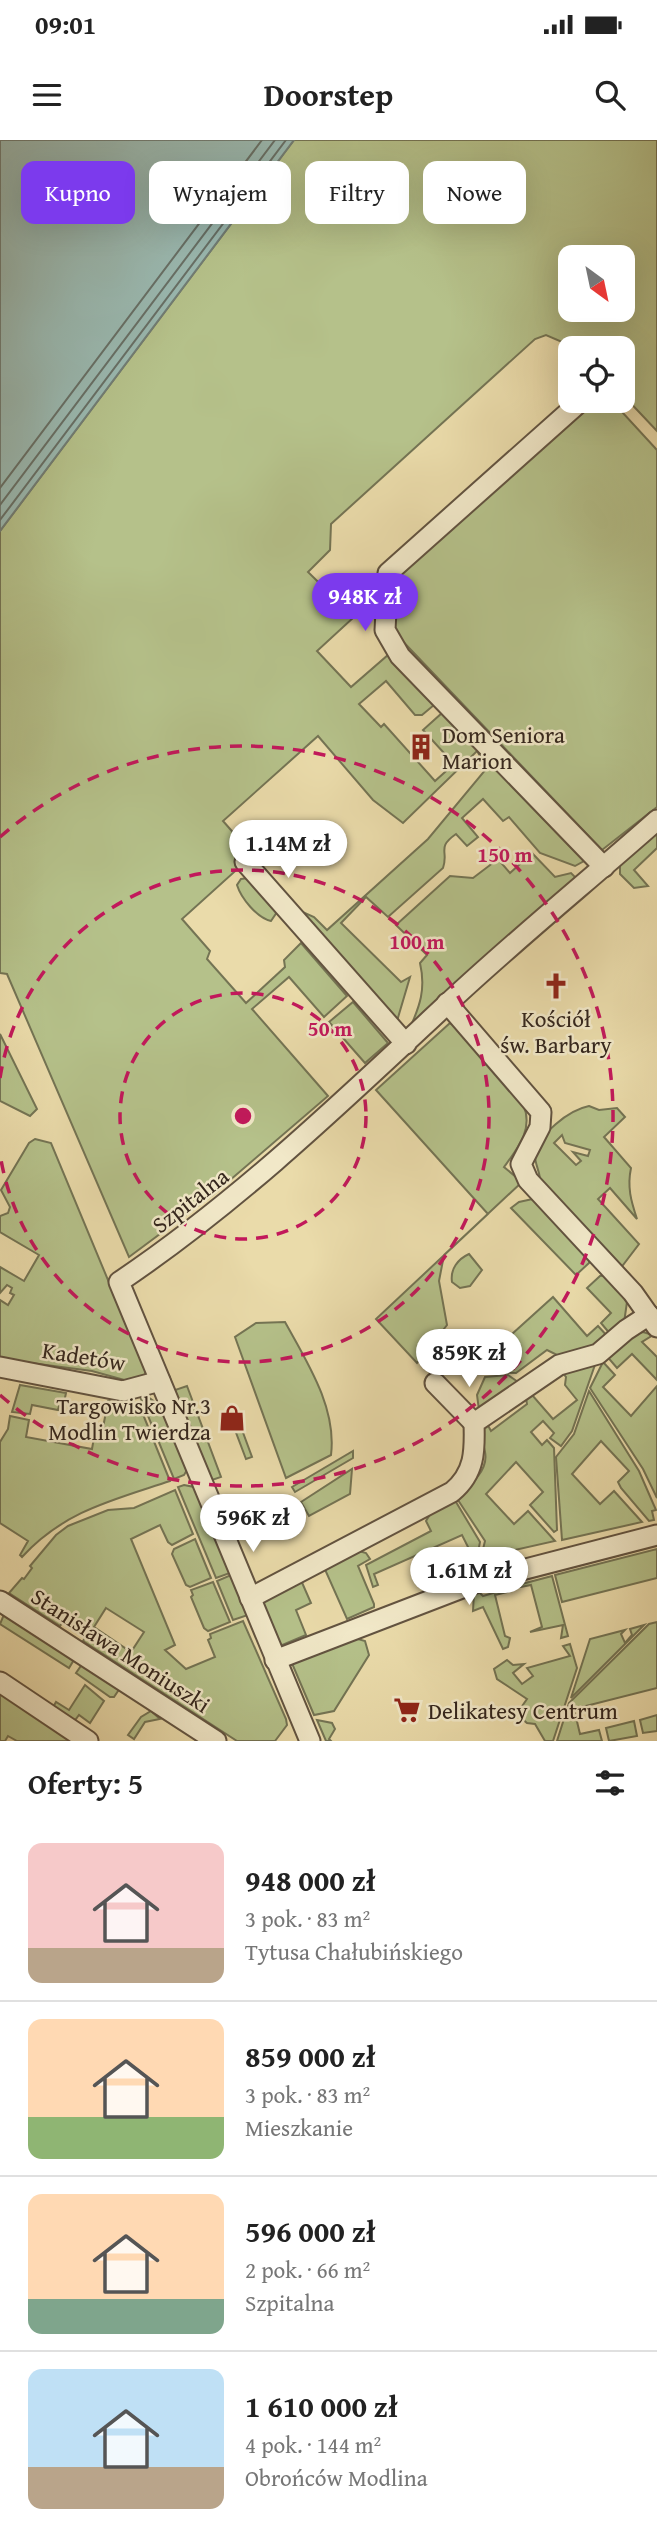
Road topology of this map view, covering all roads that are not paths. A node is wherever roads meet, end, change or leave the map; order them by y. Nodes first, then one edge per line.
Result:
1 (568, 413) edge
2 (657, 820) edge
3 (245, 862) dead end
4 (604, 867) junction
5 (447, 1003) junction
6 (406, 1044) junction
7 (653, 1321) edge
8 (0, 1367) edge
9 (160, 1381) junction
10 (435, 1383) dead end
11 (474, 1423) junction
12 (657, 1535) edge
13 (250, 1598) junction
14 (0, 1601) edge
15 (275, 1660) junction
16 (0, 1682) edge
17 (88, 1741) edge
18 (216, 1741) edge
19 (310, 1741) edge

1 - 4 street
2 - 4 street, Szpitalna
3 - 6 street
4 - 5 street, Szpitalna
5 - 6 street, Szpitalna
5 - 7 street
6 - 9 street, Szpitalna
7 - 11 street
8 - 9 street, Kadetów
9 - 13 street, Szpitalna
10 - 11 street
11 - 13 street
12 - 15 street
13 - 15 street, Szpitalna
14 - 18 street, Stanisława Moniuszki
15 - 19 street, Szpitalna
16 - 17 street

